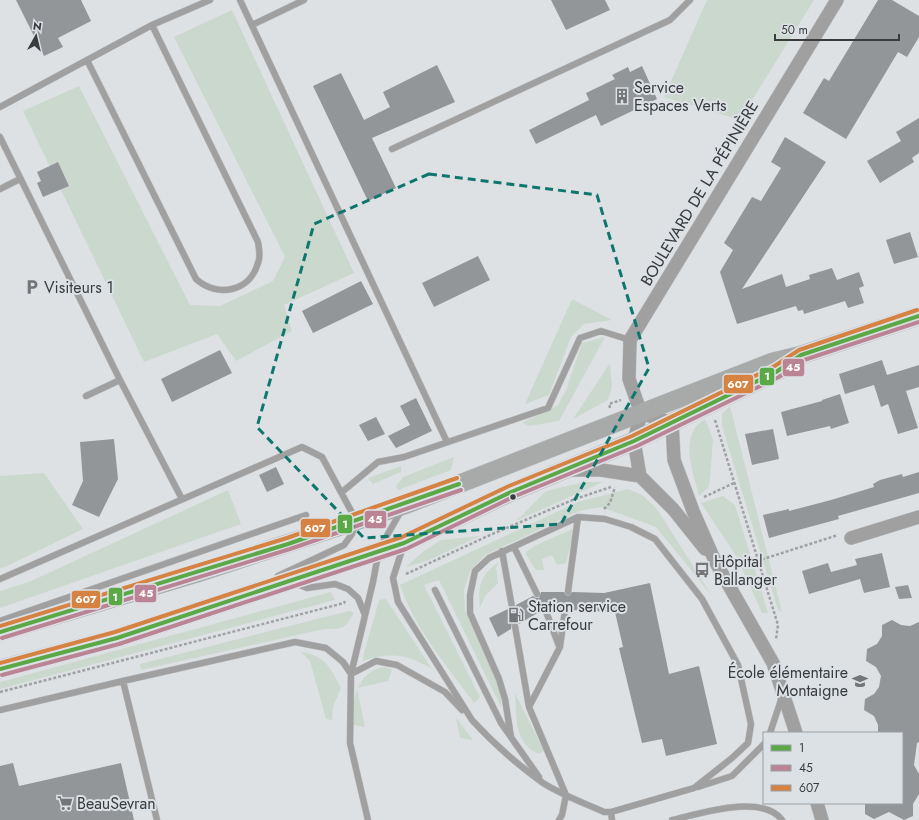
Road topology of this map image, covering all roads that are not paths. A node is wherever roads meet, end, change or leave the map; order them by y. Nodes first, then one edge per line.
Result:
1 (210, 0) edge
2 (240, 0) edge
3 (304, 0) edge
4 (690, 0) edge
5 (837, 0) edge
6 (152, 25) junction
7 (252, 25) junction
8 (87, 60) junction
9 (0, 107) edge
10 (0, 137) edge
11 (392, 149) dead end
12 (20, 179) junction
13 (0, 189) edge
14 (919, 316) edge
15 (630, 340) junction
16 (801, 355) junction
17 (120, 380) junction
18 (86, 396) dead end
19 (641, 413) junction
20 (672, 423) junction
21 (634, 441) junction
22 (447, 442) junction
23 (564, 470) junction
24 (640, 476) junction
25 (342, 492) junction
26 (182, 499) junction
27 (405, 505) junction
28 (306, 515) dead end
29 (578, 517) junction
30 (919, 518) edge
31 (356, 520) junction
32 (851, 538) road end
33 (404, 543) junction
34 (514, 547) junction
35 (378, 552) junction
36 (502, 552) junction
37 (715, 561) junction
38 (0, 579) edge
39 (290, 580) junction
40 (435, 590) dead end
41 (568, 592) dead end
42 (537, 594) dead end
43 (217, 604) junction
44 (512, 607) dead end
45 (545, 609) dead end
46 (565, 610) dead end
47 (365, 615) junction
48 (0, 621) edge
49 (515, 626) dead end
50 (0, 632) edge
51 (560, 647) junction
52 (0, 669) edge
53 (351, 674) junction
54 (123, 681) junction
55 (783, 694) junction
56 (529, 707) junction
57 (0, 710) edge
58 (472, 720) junction
59 (770, 732) edge
60 (796, 732) edge
61 (511, 737) junction
62 (763, 745) edge
63 (544, 783) junction
64 (694, 788) junction
65 (566, 795) junction
66 (817, 804) edge
67 (608, 812) junction
68 (157, 820) edge
69 (368, 820) edge
70 (559, 820) edge
71 (603, 820) edge
72 (612, 820) edge
73 (672, 820) edge
74 (782, 820) edge
75 (822, 820) edge

1 - 6 lane
2 - 7 lane
3 - 7 lane
4 - 11 lane
5 - 15 street, BOULEVARD DE LA PÉPINIÈRE
6 - 8 lane
6 - 8 lane
7 - 22 lane
8 - 9 lane
10 - 12 lane
12 - 13 lane
12 - 17 lane
14 - 16 main road
15 - 19 street, BOULEVARD DE LA PÉPINIÈRE
15 - 22 lane
16 - 19 main road
16 - 20 main road
17 - 18 lane
17 - 26 lane
19 - 20 street
19 - 21 street
19 - 27 main road
20 - 21 main road
20 - 37 street
21 - 23 main road
21 - 24 street
22 - 25 lane
23 - 24 street
23 - 33 main road
24 - 37 street
25 - 26 lane
25 - 31 lane
26 - 38 lane
27 - 31 main road
27 - 35 lane
28 - 48 lane
29 - 34 lane
29 - 41 lane
29 - 64 lane
30 - 32 street
31 - 43 lane
31 - 50 main road
33 - 35 main road
33 - 58 lane
34 - 36 lane
34 - 42 lane
35 - 39 main road
35 - 47 lane
36 - 44 lane
36 - 61 lane
37 - 55 street
39 - 43 main road
39 - 47 lane
40 - 61 lane
43 - 52 main road
45 - 51 lane
46 - 51 lane
47 - 53 lane
49 - 56 lane
51 - 56 lane
53 - 54 lane
53 - 58 lane
53 - 69 lane
54 - 57 lane
54 - 68 lane
55 - 59 lane
55 - 60 street
56 - 65 lane
58 - 63 lane
61 - 63 lane
62 - 64 lane
63 - 65 lane
64 - 67 lane
65 - 67 lane
65 - 70 lane
66 - 75 street
67 - 71 lane
67 - 72 lane
73 - 74 lane

